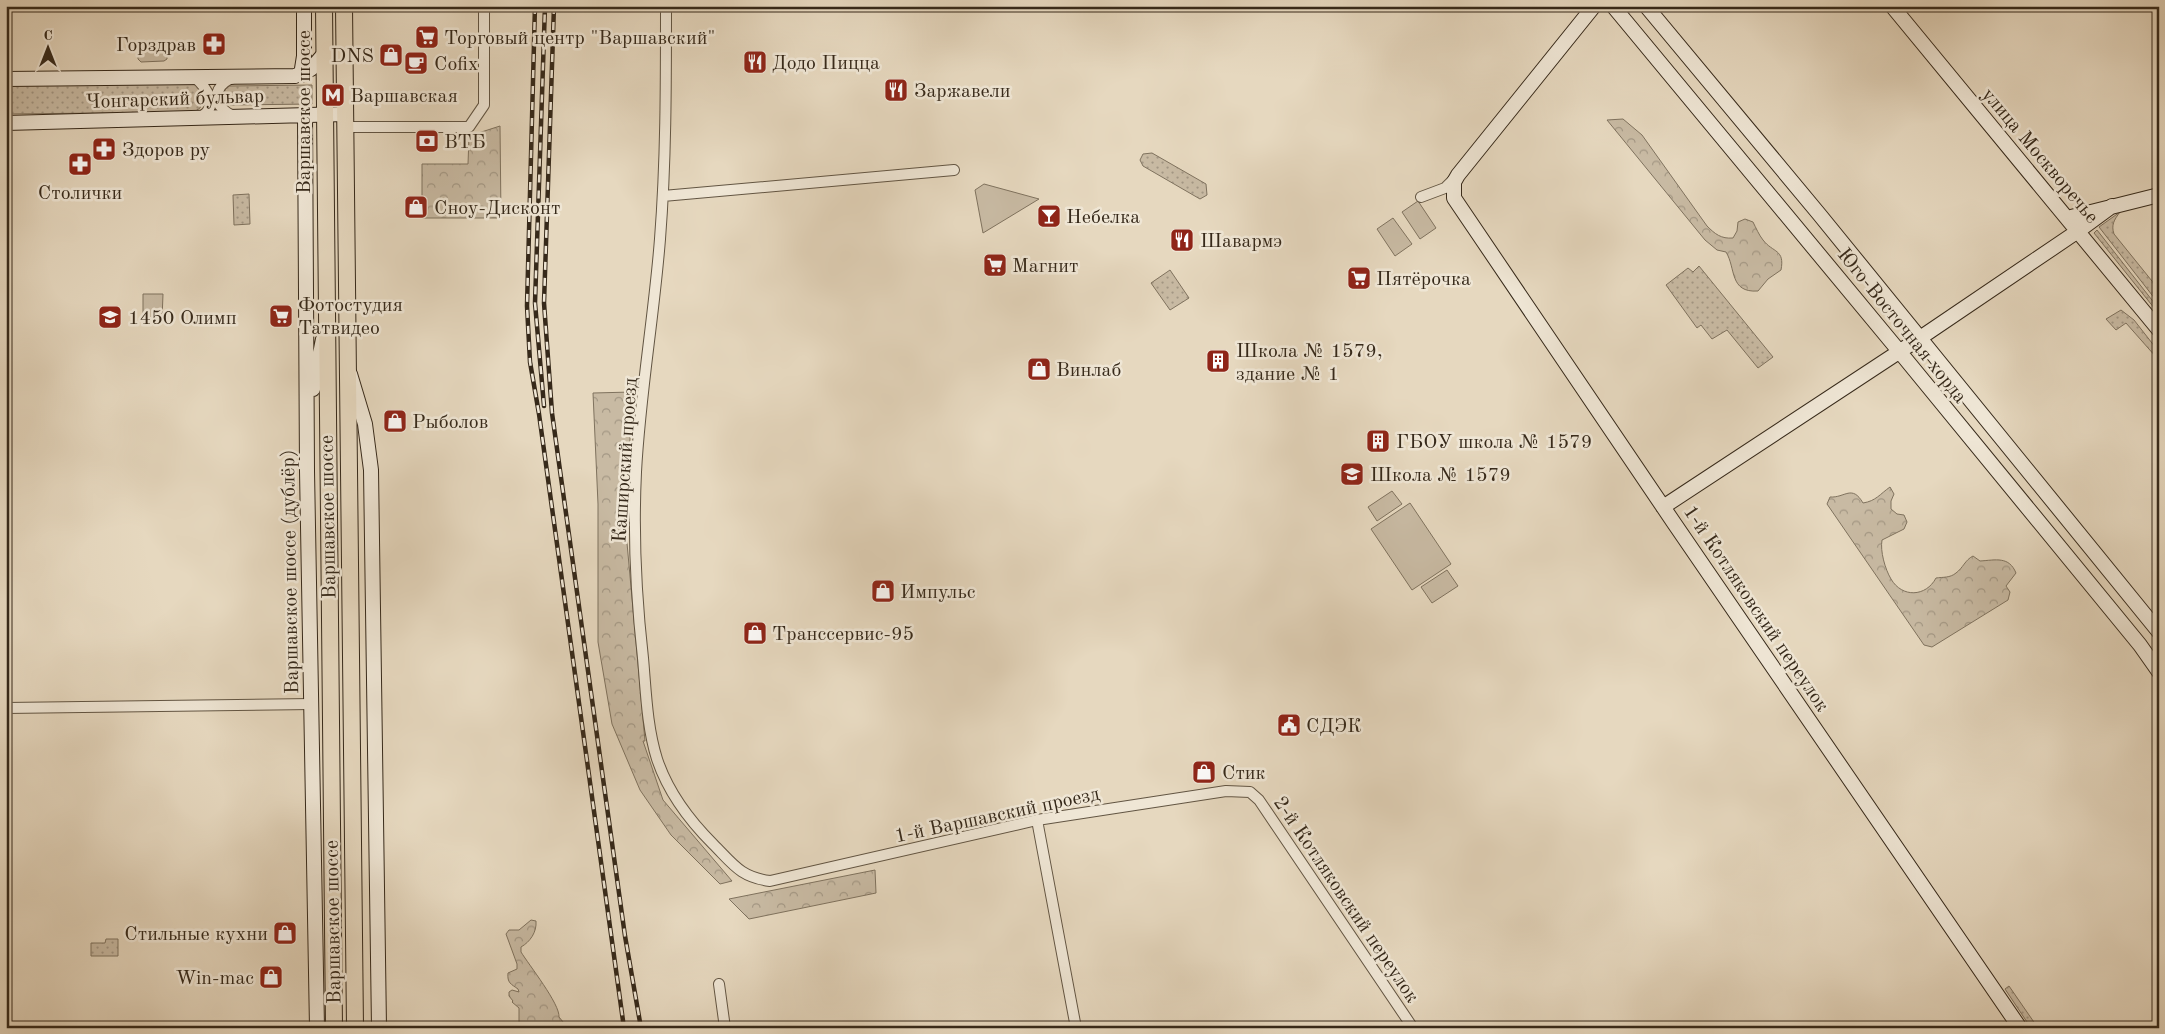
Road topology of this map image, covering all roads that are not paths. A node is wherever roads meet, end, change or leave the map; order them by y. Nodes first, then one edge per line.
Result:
1 (304, 6) edge
2 (324, 6) edge
3 (344, 6) edge
4 (484, 6) edge
5 (666, 6) edge
6 (1594, 6) edge
7 (1613, 6) edge
8 (1646, 6) edge
9 (1892, 6) edge
10 (324, 54) junction
11 (300, 75) junction
12 (194, 77) junction
13 (235, 77) junction
14 (6, 79) edge
15 (324, 114) junction
16 (305, 115) junction
17 (237, 118) junction
18 (195, 119) junction
19 (345, 121) junction
20 (6, 123) edge
21 (954, 170) dead end
22 (1458, 175) junction
23 (1437, 192) junction
24 (2159, 195) edge
25 (663, 196) junction
26 (1421, 197) dead end
27 (1454, 198) junction
28 (2112, 206) junction
29 (2067, 218) junction
30 (2078, 232) junction
31 (326, 321) junction
32 (2159, 330) edge
33 (1920, 338) junction
34 (1899, 351) junction
35 (347, 365) junction
36 (307, 418) junction
37 (1663, 507) junction
38 (2159, 632) edge
39 (2159, 672) edge
40 (312, 704) junction
41 (6, 708) edge
42 (1250, 792) joint
43 (1037, 820) junction
44 (752, 879) joint
45 (719, 984) dead end
46 (317, 1028) edge
47 (334, 1028) edge
48 (355, 1028) edge
49 (379, 1028) edge
50 (725, 1028) edge
51 (1076, 1028) edge
52 (1413, 1028) edge
53 (2020, 1028) edge

1 - 11 street
2 - 10 main road, Варшавское шоссе
3 - 19 main road, Варшавское шоссе
4 - 19 street
5 - 25 street, Каширский проезд
6 - 22 street
7 - 34 street, Юго-Восточная хорда
8 - 33 street, Юго-Восточная хорда
9 - 29 street, улица Москворечье
10 - 11 street
10 - 15 main road, Варшавское шоссе
11 - 13 street, Чонгарский бульвар
12 - 13 street, Чонгарский бульвар
12 - 14 street, Чонгарский бульвар
12 - 18 street
13 - 17 street
15 - 16 street, Чонгарский бульвар
15 - 19 street, Чонгарский бульвар
15 - 31 main road, Варшавское шоссе
16 - 17 street, Чонгарский бульвар
16 - 36 street, Варшавское шоссе (дублёр)
17 - 18 street, Чонгарский бульвар
18 - 20 street, Чонгарский бульвар
19 - 35 main road, Варшавское шоссе
21 - 25 street
22 - 23 street
22 - 27 street
23 - 26 street
23 - 27 street
24 - 28 street
25 - 44 street, Каширский проезд
27 - 37 street, 1-й Котляковский переулок
28 - 29 street
28 - 30 street
29 - 30 street, улица Москворечье
30 - 32 street, улица Москворечье
30 - 33 street
31 - 36 street
31 - 47 main road, Варшавское шоссе
33 - 34 street
33 - 38 street, Юго-Восточная хорда
34 - 37 street
34 - 39 street, Юго-Восточная хорда
35 - 48 main road, Варшавское шоссе
35 - 49 street
36 - 40 street, Варшавское шоссе (дублёр)
37 - 53 street, 1-й Котляковский переулок
40 - 41 street
40 - 46 street, Варшавское шоссе (дублёр)
42 - 43 street, 1-й Варшавский проезд
42 - 52 street, 2-й Котляковский переулок
43 - 44 street, 1-й Варшавский проезд
43 - 51 street
45 - 50 street

